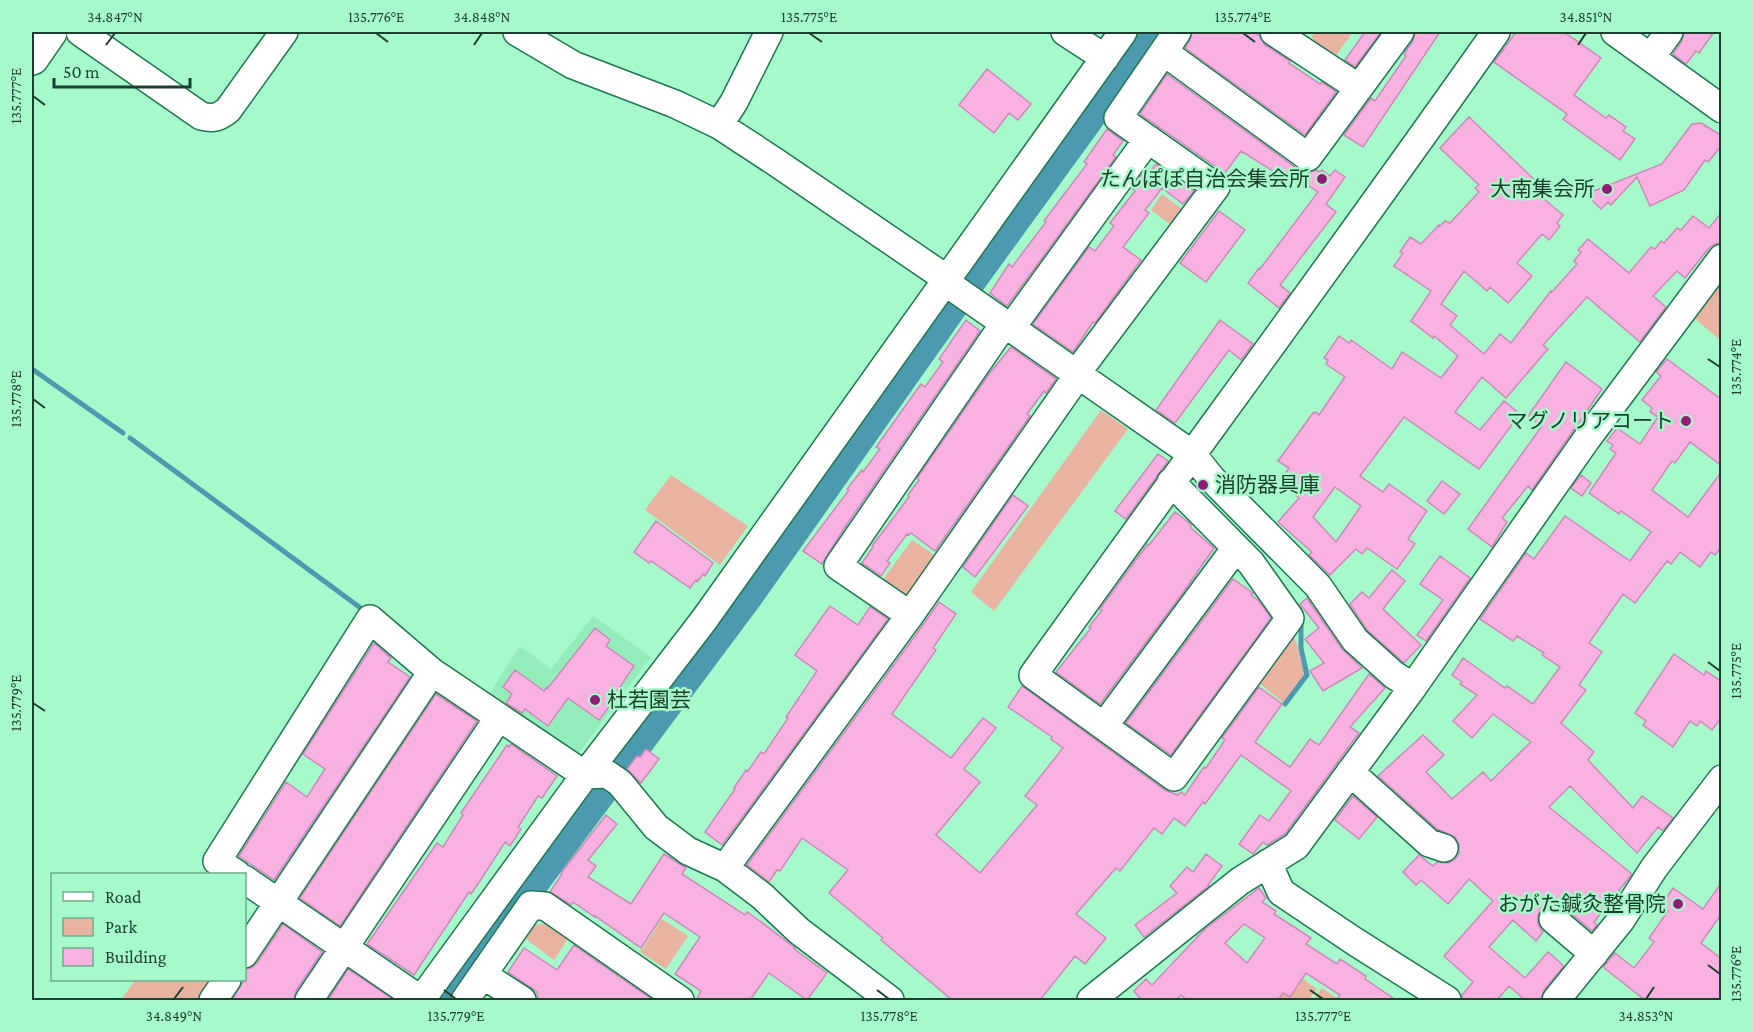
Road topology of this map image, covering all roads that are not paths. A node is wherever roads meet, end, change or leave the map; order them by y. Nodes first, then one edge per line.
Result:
1 (50, 32) edge
2 (80, 32) edge
3 (284, 32) edge
4 (517, 32) edge
5 (769, 32) edge
6 (1065, 32) edge
7 (1124, 32) edge
8 (1400, 32) edge
9 (1496, 32) edge
10 (1614, 32) edge
11 (1668, 32) edge
12 (1291, 36) edge
13 (1171, 42) edge
14 (1651, 57) junction
15 (32, 58) edge
16 (1105, 58) junction
17 (1359, 88) junction
18 (1718, 99) edge
19 (719, 125) junction
20 (1148, 139) junction
21 (1722, 258) edge
22 (954, 288) junction
23 (1007, 326) junction
24 (1077, 375) junction
25 (1192, 454) junction
26 (1171, 482) junction
27 (1235, 549) junction
28 (910, 615) junction
29 (432, 672) junction
30 (1413, 687) junction
31 (499, 717) junction
32 (1104, 726) junction
33 (1350, 772) junction
34 (604, 777) junction
35 (1722, 779) edge
36 (1444, 848) dead end
37 (1268, 863) junction
38 (725, 868) junction
39 (235, 873) edge
40 (246, 880) edge
41 (279, 903) junction
42 (1553, 919) dead end
43 (344, 949) junction
44 (246, 951) edge
45 (1594, 954) junction
46 (483, 975) junction
47 (226, 981) edge
48 (213, 1000) edge
49 (309, 1000) edge
50 (421, 1000) edge
51 (465, 1000) edge
52 (522, 1000) edge
53 (680, 1000) edge
54 (890, 1000) edge
55 (1091, 1000) edge
56 (1447, 1000) edge
57 (1556, 1000) edge

1 - 15 highway
2 - 3 street
4 - 19 street
5 - 19 street
6 - 16 street
7 - 16 street
8 - 17 street
9 - 25 street
10 - 14 street
11 - 14 street
12 - 17 street
13 - 17 street
13 - 20 street
14 - 18 street
16 - 22 street
19 - 22 street
20 - 23 street
20 - 24 street
21 - 30 street
22 - 23 street
22 - 34 street
23 - 24 street
23 - 28 street
24 - 25 street
24 - 28 street
25 - 26 street
25 - 30 street
26 - 27 street
26 - 32 street
27 - 32 street
27 - 32 street
28 - 38 street
29 - 31 street
29 - 39 street
29 - 41 street
30 - 33 street
31 - 34 street
31 - 43 street
33 - 36 street
33 - 37 street
34 - 38 street
34 - 50 street
35 - 45 street
37 - 55 street
37 - 56 street
38 - 54 street
40 - 41 street
41 - 43 street
41 - 44 street
42 - 45 street
43 - 49 street
43 - 50 street
45 - 57 street
46 - 51 street
46 - 52 street
46 - 53 street
47 - 48 street

